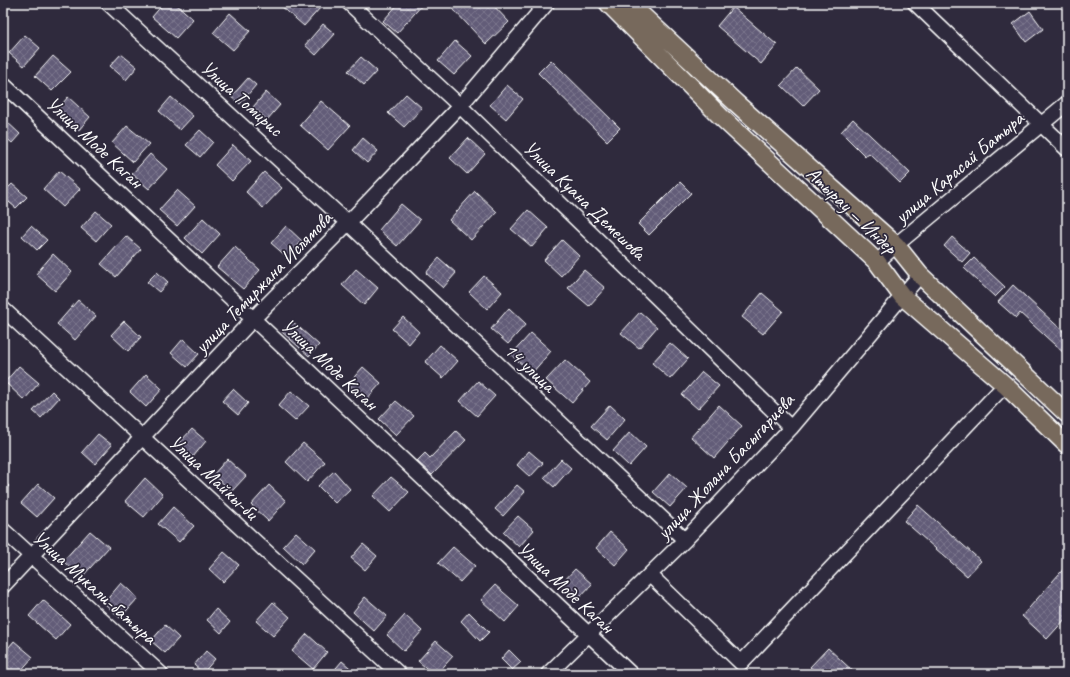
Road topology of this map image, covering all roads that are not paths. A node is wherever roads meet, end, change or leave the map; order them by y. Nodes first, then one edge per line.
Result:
1 (108, 3) edge
2 (349, 3) edge
3 (547, 3) edge
4 (608, 3) edge
5 (630, 3) edge
6 (915, 3) edge
7 (3, 84) edge
8 (1067, 103) edge
9 (460, 106) junction
10 (1040, 125) junction
11 (1067, 149) edge
12 (348, 223) junction
13 (896, 245) junction
14 (877, 262) junction
15 (920, 275) junction
16 (902, 296) junction
17 (3, 309) edge
18 (253, 319) junction
19 (1005, 385) junction
20 (1067, 414) edge
21 (791, 428) junction
22 (142, 438) junction
23 (1067, 445) edge
24 (3, 530) edge
25 (685, 540) junction
26 (31, 556) junction
27 (650, 575) junction
28 (3, 586) edge
29 (588, 635) junction
30 (161, 674) edge
31 (399, 674) edge
32 (548, 674) edge
33 (631, 674) edge

1 - 12 street, Улица Томирис
2 - 9 street, Улица Куана Демешова
3 - 9 street, улица Темиржана Ислямова
4 - 14 main road, Атырау — Индер
5 - 13 main road, Атырау — Индер
6 - 10 street
7 - 18 street, Улица Моде Каган
8 - 10 street, улица Карасай Батыра
9 - 12 street, улица Темиржана Ислямова
9 - 21 street, Улица Куана Демешова
10 - 11 street
10 - 13 street, улица Карасай Батыра
12 - 18 street, улица Темиржана Ислямова
12 - 25 street, 14 улица
13 - 14 street, улица Карасай Батыра
13 - 15 main road, Атырау — Индер
14 - 16 main road, Атырау — Индер
15 - 16 street, улица Жолана Басыгариева
15 - 20 main road, Атырау — Индер
16 - 19 main road, Атырау — Индер
16 - 21 street, улица Жолана Басыгариева
17 - 22 street, Улица Майкы-би
18 - 22 street, улица Темиржана Ислямова
18 - 29 street, Улица Моде Каган
19 - 23 main road, Атырау — Индер
19 - 27 street
21 - 25 street, улица Жолана Басыгариева
22 - 26 street, улица Темиржана Ислямова
22 - 31 street, Улица Майкы-би
24 - 26 street, Улица Мукали-батыра
25 - 27 street, улица Жолана Басыгариева
26 - 28 street, улица Темиржана Ислямова
26 - 30 street, Улица Мукали-батыра
27 - 29 street, улица Жолана Басыгариева
29 - 32 street, улица Жолана Басыгариева
29 - 33 street, Улица Моде Каган

